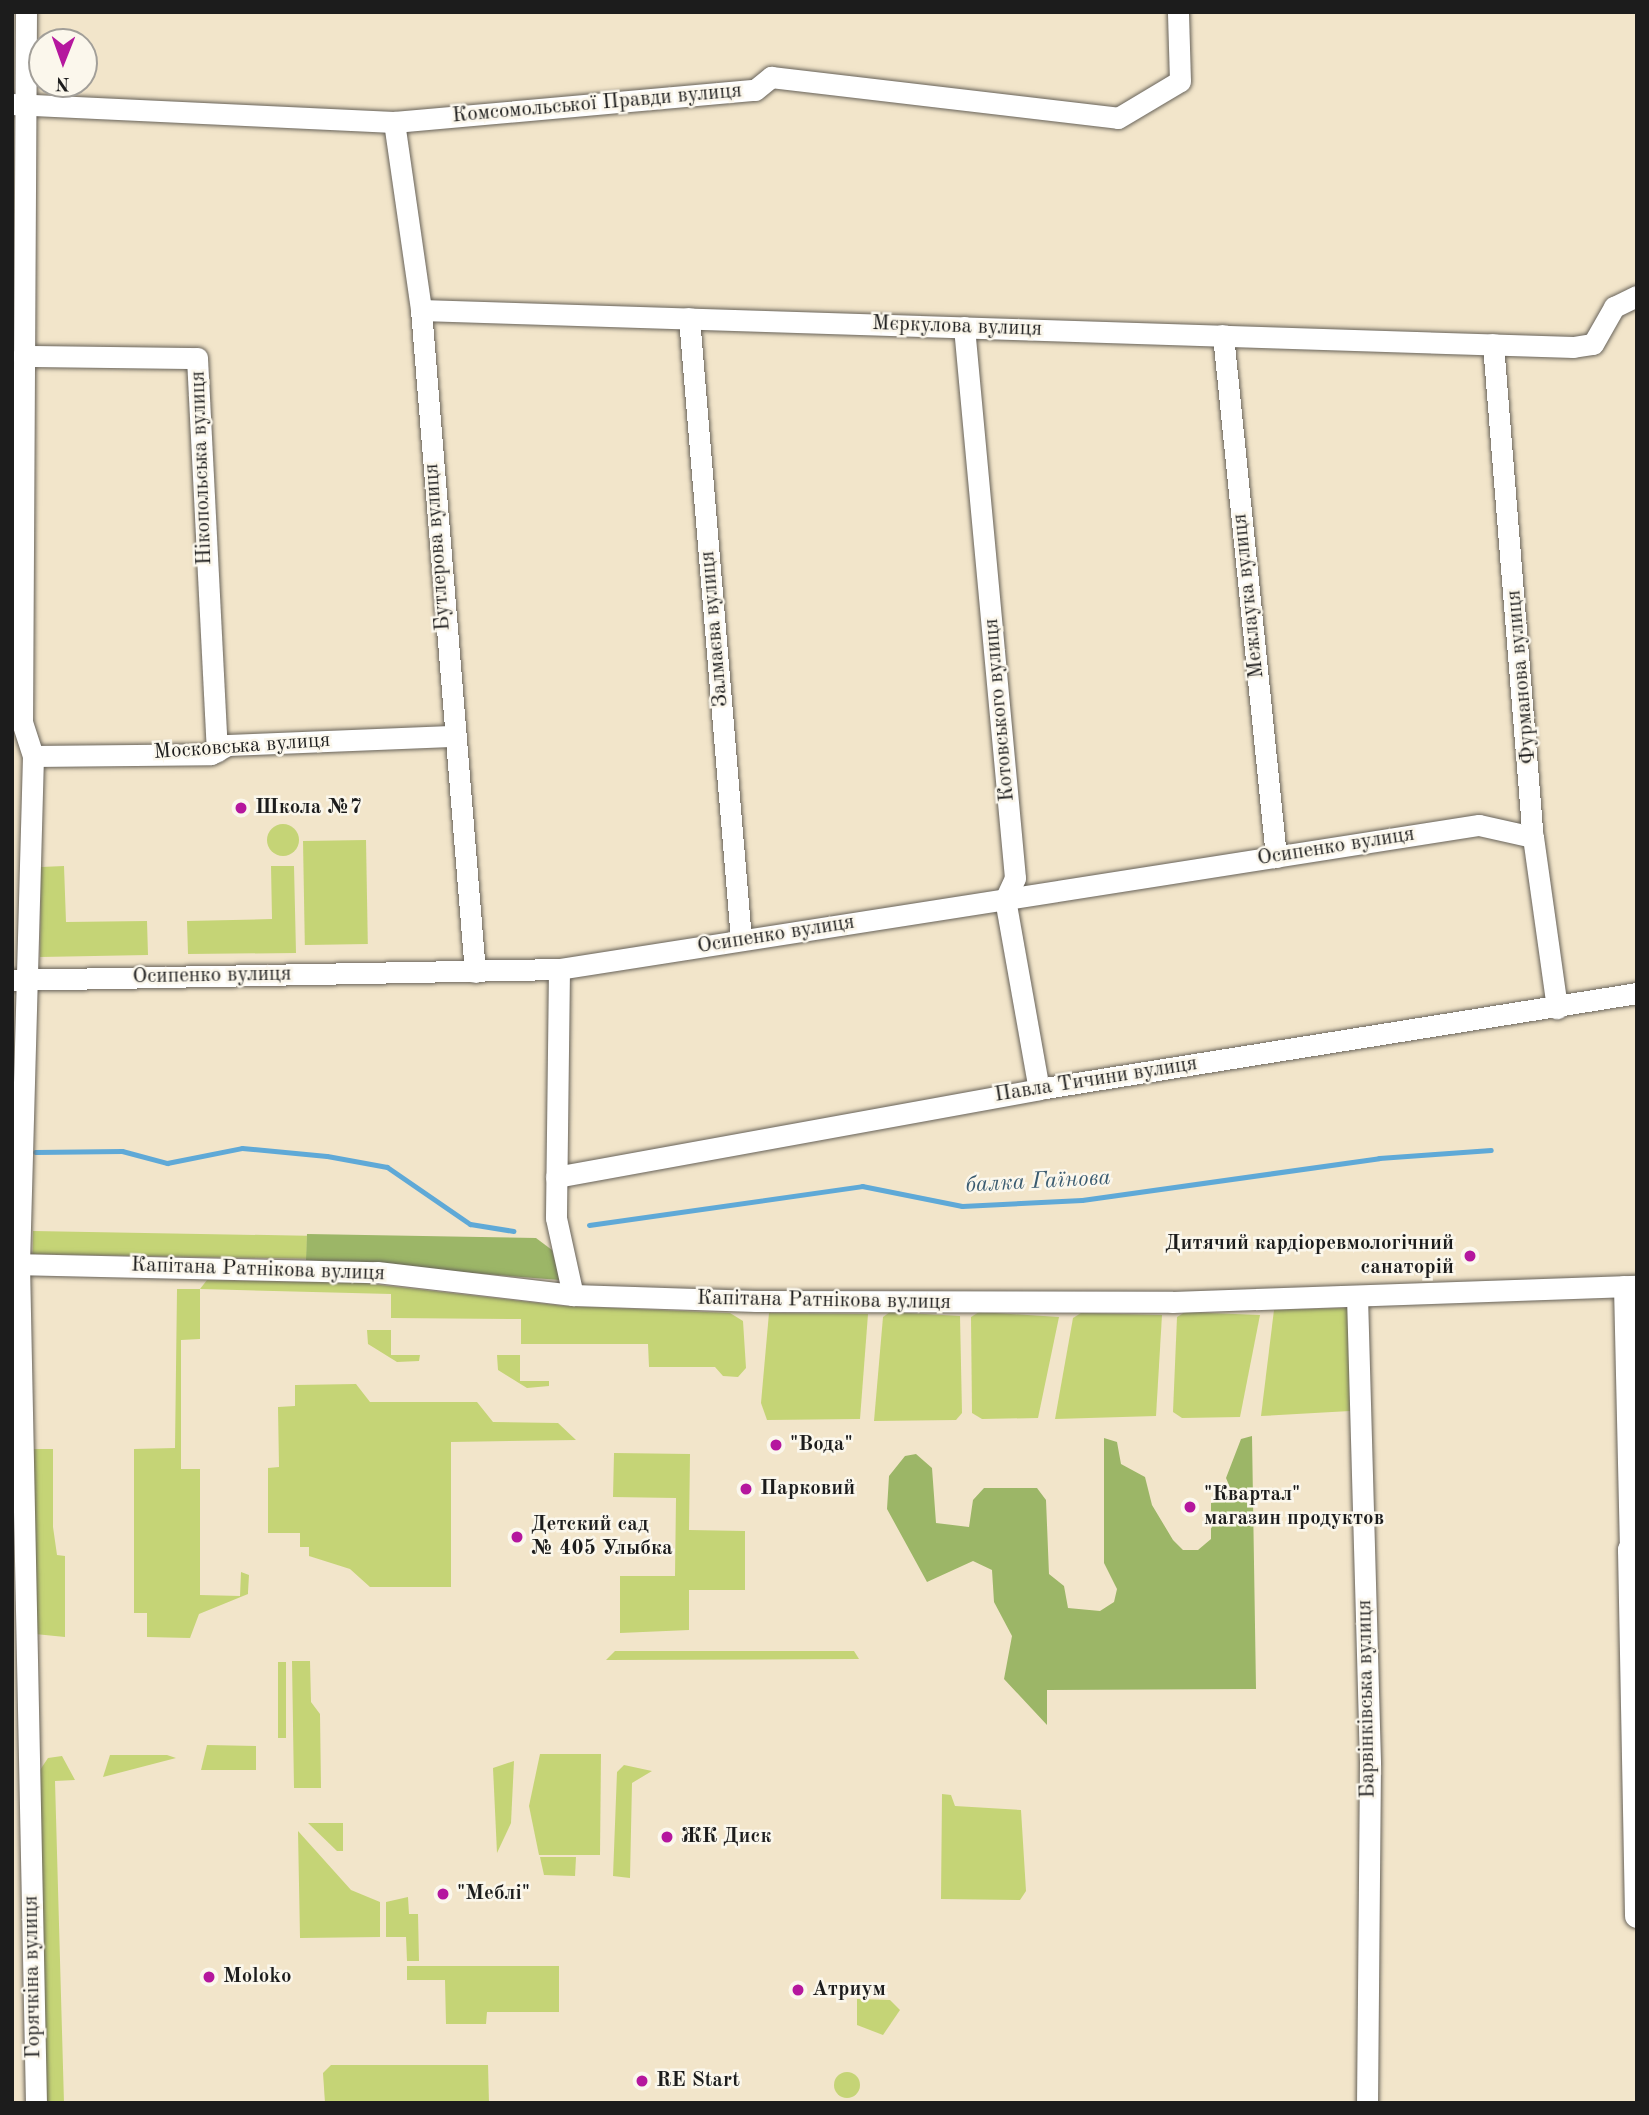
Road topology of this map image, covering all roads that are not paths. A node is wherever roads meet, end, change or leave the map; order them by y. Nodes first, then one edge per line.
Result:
1 (26, 12) edge
2 (1178, 12) edge
3 (18, 104) edge
4 (394, 122) junction
5 (1637, 296) edge
6 (421, 310) junction
7 (689, 318) junction
8 (964, 327) junction
9 (1223, 335) junction
10 (1493, 344) junction
11 (23, 356) junction
12 (17, 722) edge
13 (451, 736) junction
14 (217, 751) junction
15 (33, 756) junction
16 (1532, 837) junction
17 (1276, 857) junction
18 (1004, 899) junction
19 (741, 940) junction
20 (559, 969) junction
21 (475, 972) junction
22 (19, 980) edge
23 (1637, 993) edge
24 (1557, 1008) junction
25 (1039, 1089) junction
26 (556, 1177) junction
27 (16, 1264) edge
28 (1630, 1286) edge
29 (573, 1295) junction
30 (1357, 1296) junction
31 (1633, 1550) edge
32 (1637, 1916) edge
33 (36, 2103) edge
34 (1367, 2103) edge

1 - 3 street
2 - 4 street, Комсомольської Правди вулиця
3 - 4 street, Комсомольської Правди вулиця
3 - 11 street
4 - 6 street, Бутлерова вулиця
5 - 10 street, Мєркулова вулиця
6 - 7 street, Мєркулова вулиця
6 - 13 street, Бутлерова вулиця
7 - 8 street, Мєркулова вулиця
7 - 19 street, Залмаєва вулиця
8 - 9 street, Мєркулова вулиця
8 - 18 street, Котовського вулиця
9 - 10 street, Мєркулова вулиця
9 - 17 street, Межлаука вулиця
10 - 16 street, Фурманова вулиця
11 - 12 street
11 - 14 street, Нікопольська вулиця
12 - 15 street
13 - 14 street, Московська вулиця
13 - 21 street, Бутлерова вулиця
14 - 15 street, Московська вулиця
15 - 22 street
16 - 17 street, Осипенко вулиця
16 - 24 street, Фурманова вулиця
17 - 18 street, Осипенко вулиця
18 - 19 street, Осипенко вулиця
18 - 25 street, Котовського вулиця
19 - 20 street, Осипенко вулиця
20 - 21 street, Осипенко вулиця
20 - 26 street
21 - 22 street, Осипенко вулиця
22 - 27 street
23 - 24 street, Павла Тичини вулиця
24 - 25 street, Павла Тичини вулиця
25 - 26 street, Павла Тичини вулиця
26 - 29 street
27 - 29 street, Капітана Ратнікова вулиця
27 - 33 street, Горячкіна вулиця
28 - 30 street, Капітана Ратнікова вулиця
28 - 31 street
29 - 30 street, Капітана Ратнікова вулиця
30 - 34 street, Барвінківська вулиця
31 - 32 street

